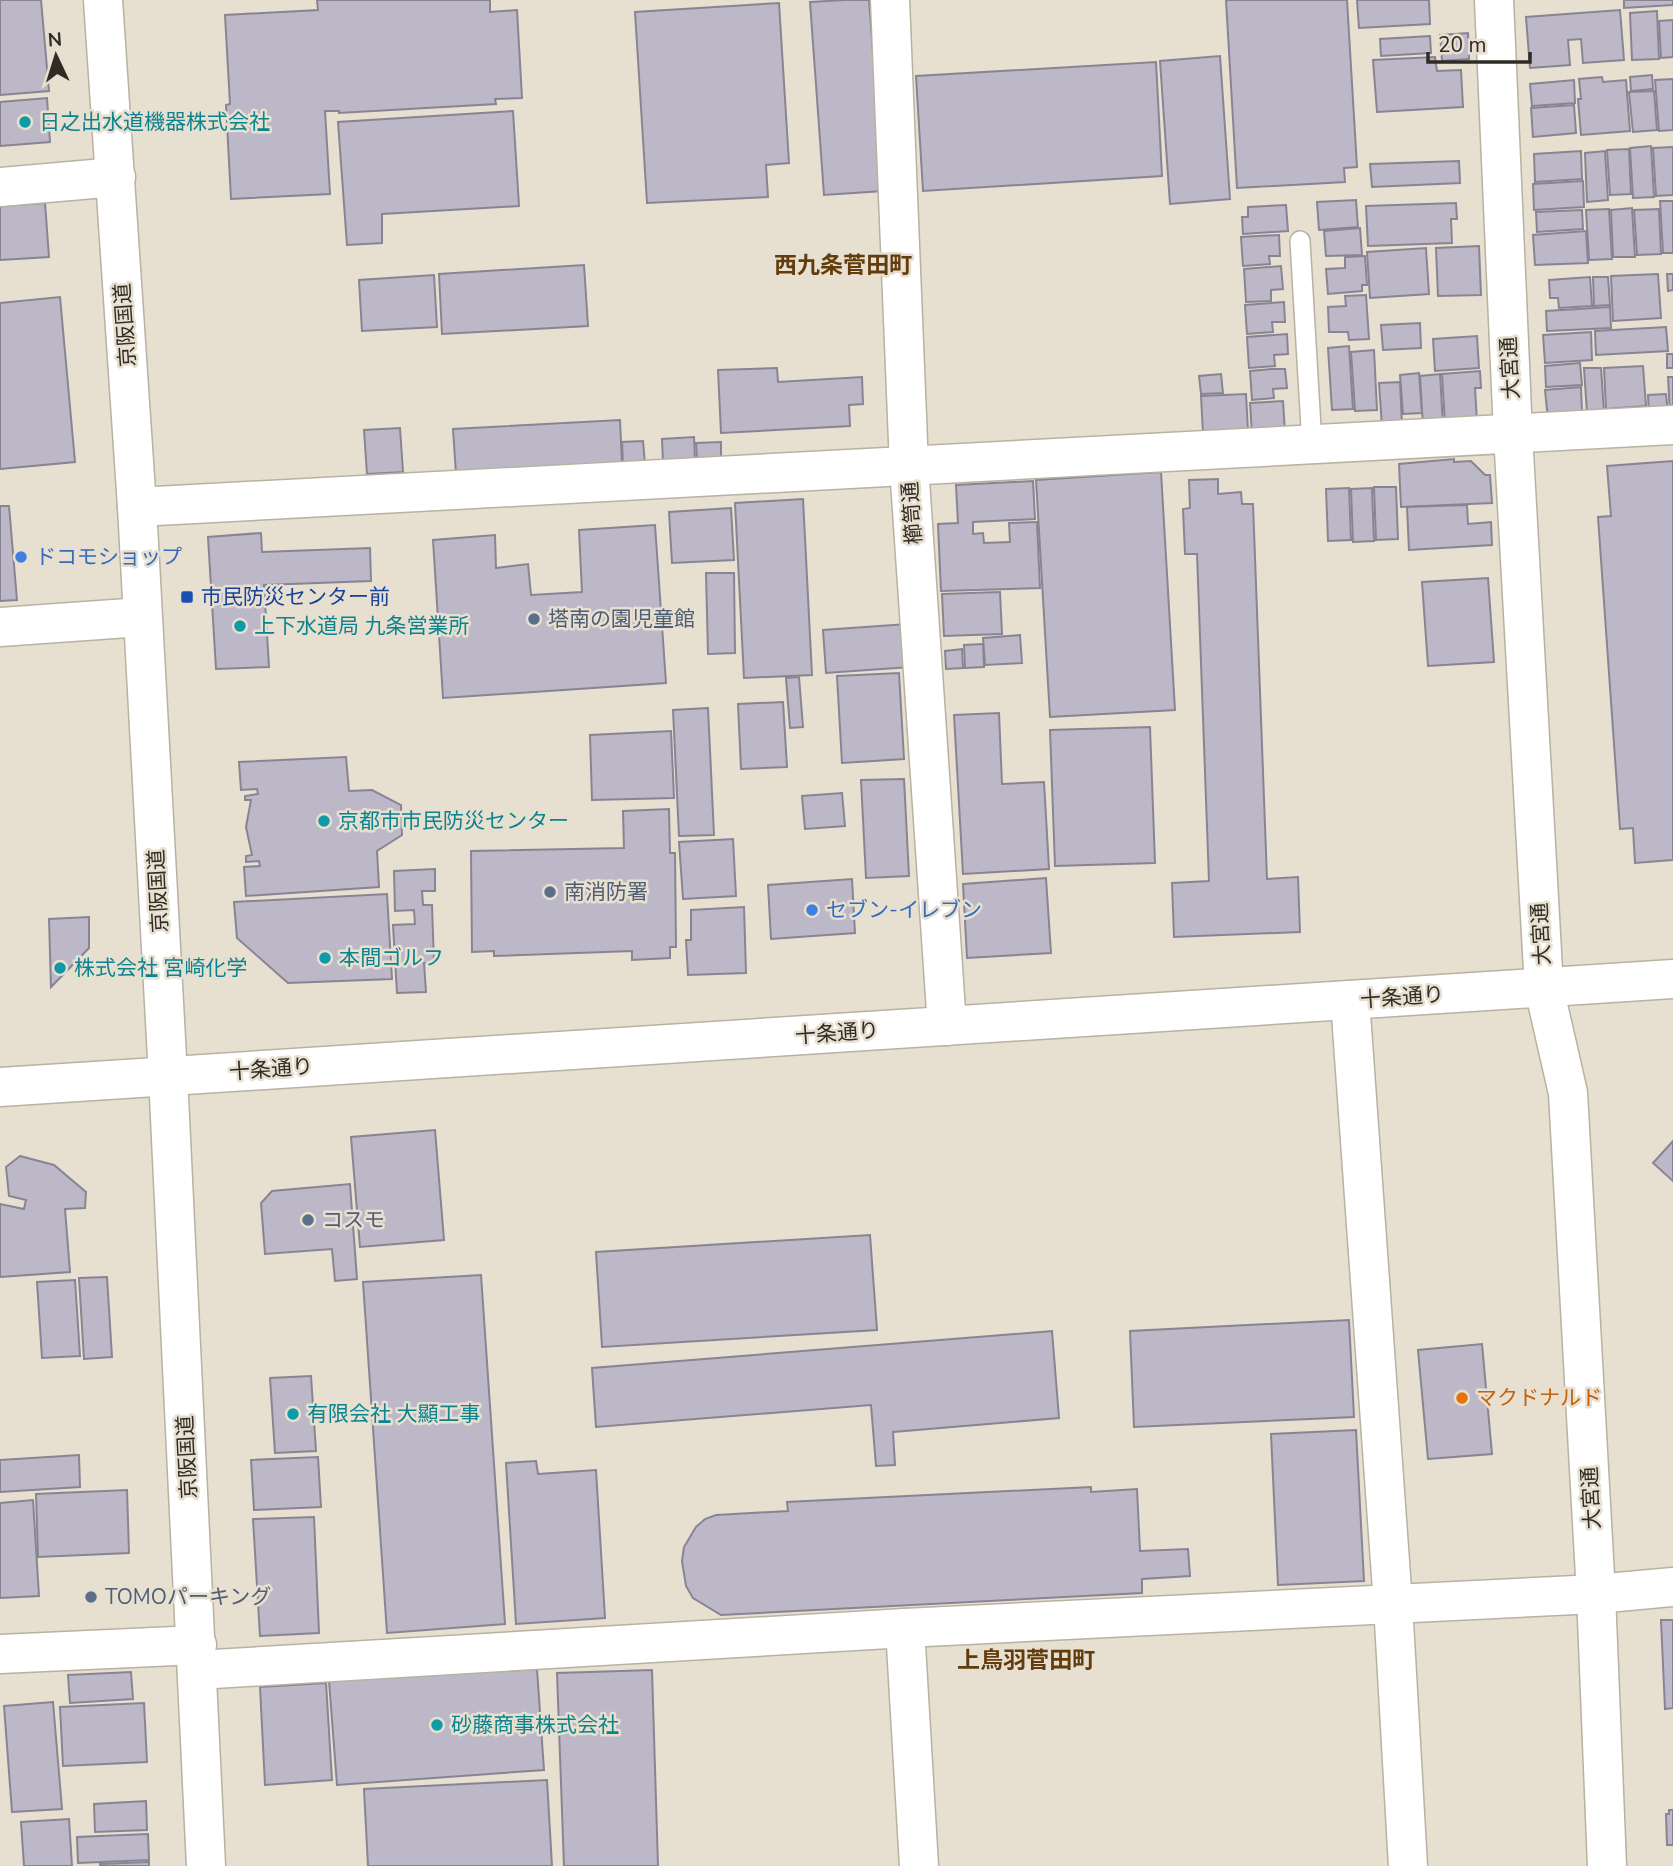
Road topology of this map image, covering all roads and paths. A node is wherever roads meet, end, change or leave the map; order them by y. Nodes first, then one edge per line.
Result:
1 (103, 0) edge
2 (890, 0) edge
3 (1494, 0) edge
4 (116, 177) junction
5 (0, 187) edge
6 (1300, 241) dead end
7 (1673, 425) edge
8 (1513, 434) junction
9 (1312, 444) junction
10 (909, 466) junction
11 (137, 508) junction
12 (142, 617) junction
13 (0, 627) edge
14 (1673, 979) edge
15 (1544, 988) junction
16 (1350, 1000) junction
17 (947, 1026) junction
18 (168, 1076) junction
19 (0, 1087) edge
20 (1673, 1587) edge
21 (1596, 1594) junction
22 (1393, 1604) junction
23 (905, 1628) junction
24 (0, 1654) edge
25 (197, 1658) junction
26 (206, 1866) edge
27 (919, 1866) edge
28 (1408, 1866) edge
29 (1607, 1866) edge

1 - 4 main road, 京阪国道
2 - 10 main road, 櫛笥通
3 - 8 main road, 大宮通
4 - 5 main road
4 - 11 main road, 京阪国道
6 - 9 lane
7 - 8 main road
8 - 9 main road
8 - 15 main road, 大宮通
9 - 10 main road
10 - 11 main road
10 - 17 main road, 櫛笥通
11 - 12 main road, 京阪国道
12 - 13 main road
12 - 18 main road, 京阪国道
14 - 15 main road, 十条通り
15 - 16 main road, 十条通り
15 - 21 main road, 大宮通
16 - 17 main road, 十条通り
16 - 22 main road
17 - 18 main road, 十条通り
18 - 19 main road, 十条通り
18 - 25 main road, 京阪国道
20 - 21 main road
21 - 22 main road
21 - 29 main road, 大宮通
22 - 23 main road
22 - 28 main road
23 - 25 main road
23 - 27 main road
24 - 25 main road
25 - 26 main road, 京阪国道

